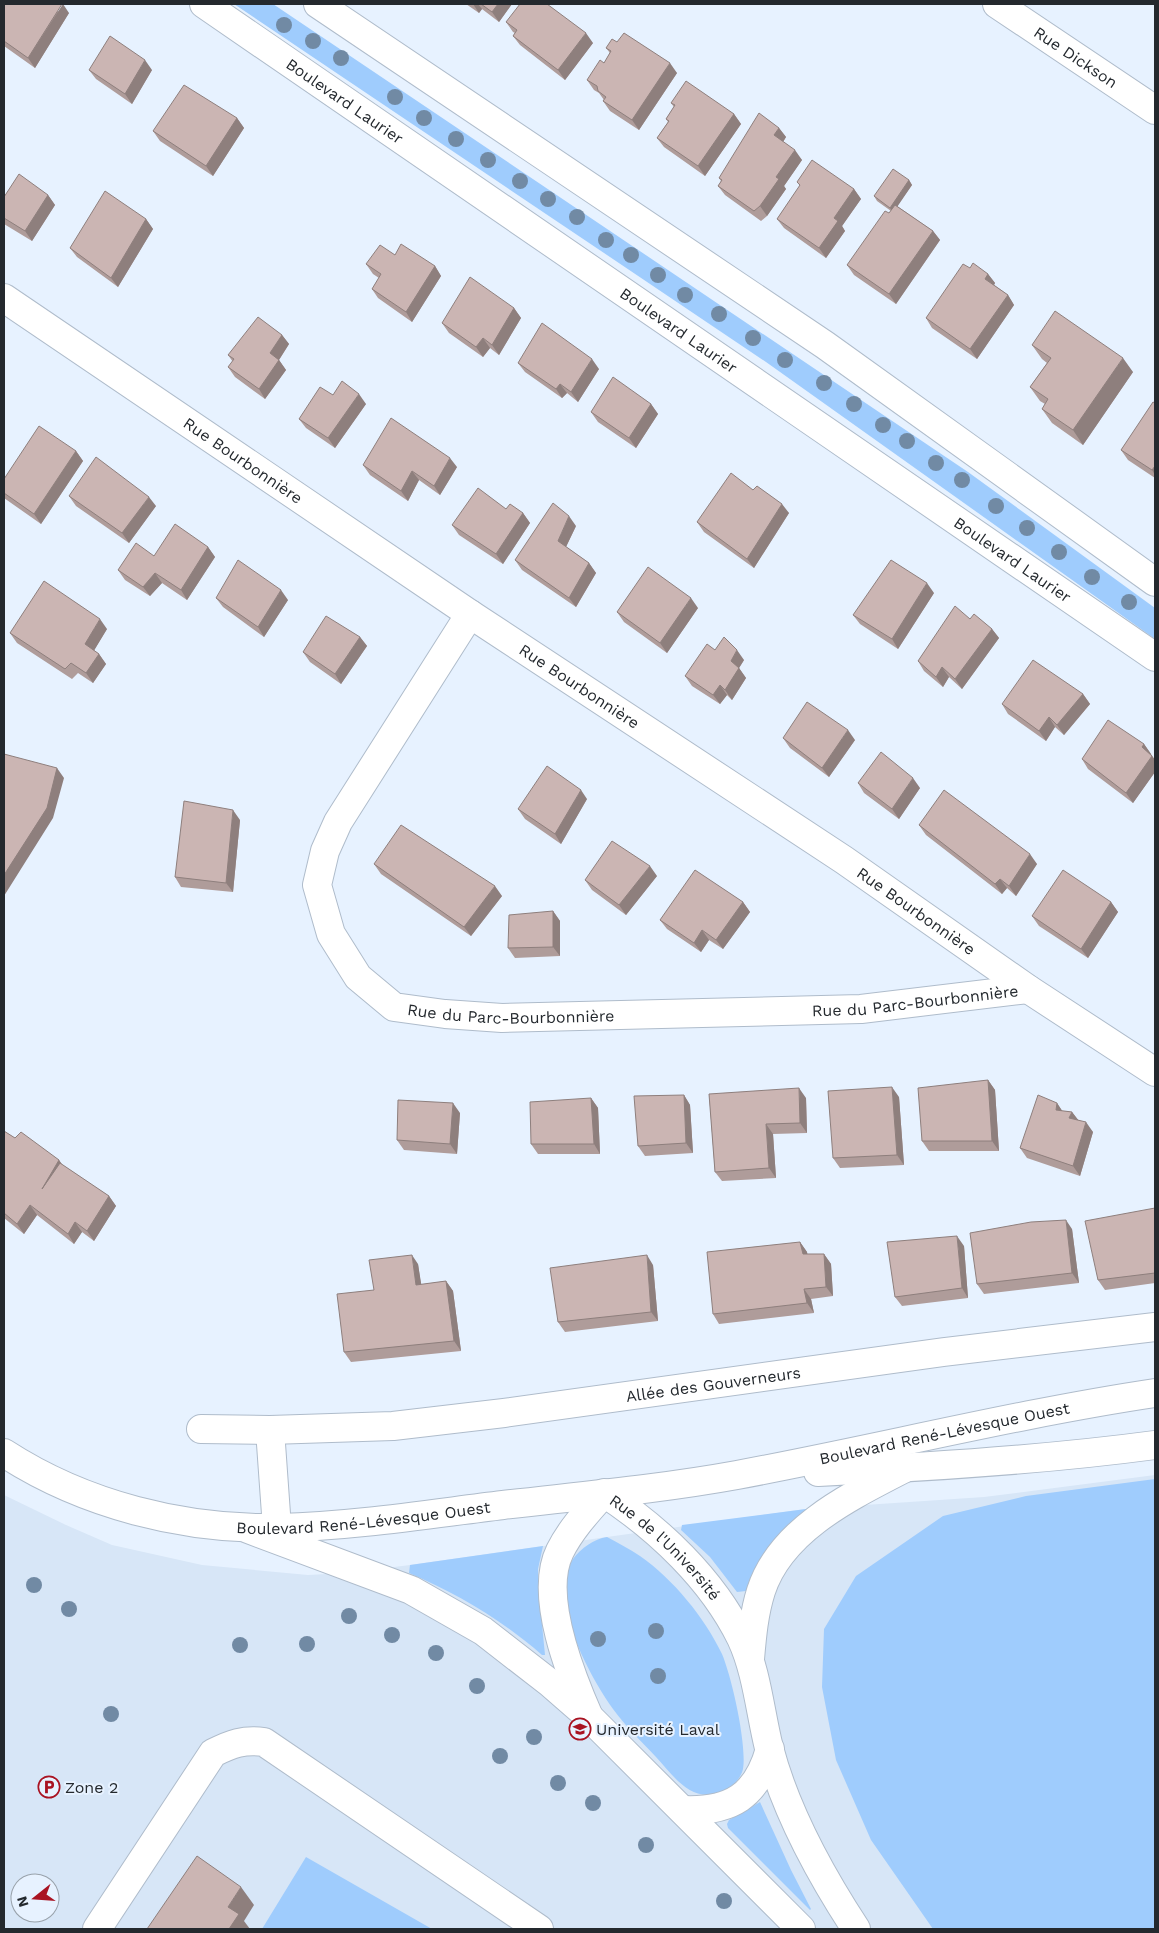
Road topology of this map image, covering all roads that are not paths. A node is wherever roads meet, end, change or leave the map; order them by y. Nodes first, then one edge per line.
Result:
1 (204, 4) edge
2 (318, 4) edge
3 (997, 4) edge
4 (1155, 110) edge
5 (4, 298) edge
6 (1155, 582) edge
7 (470, 614) junction
8 (1155, 657) edge
9 (1028, 990) junction
10 (1155, 1072) edge
11 (1155, 1326) edge
12 (1155, 1393) edge
13 (201, 1429) dead end
14 (270, 1430) junction
15 (1155, 1445) edge
16 (4, 1453) edge
17 (905, 1468) junction
18 (736, 1475) junction
19 (604, 1493) junction
20 (239, 1526) junction
21 (277, 1528) junction
22 (750, 1663) junction
23 (589, 1717) junction
24 (770, 1750) junction
25 (683, 1810) junction
26 (98, 1929) edge
27 (539, 1929) edge
28 (801, 1929) edge
29 (856, 1929) edge

1 - 8 street, Boulevard Laurier
2 - 6 street
3 - 4 street, Rue Dickson
5 - 7 street, Rue Bourbonnière
7 - 9 street, Rue Bourbonnière
7 - 9 street, Rue du Parc-Bourbonnière
9 - 10 street, Rue Bourbonnière
11 - 14 street, Allée des Gouverneurs
12 - 18 street, Boulevard René-Lévesque Ouest
13 - 14 street, Allée des Gouverneurs
14 - 21 street
15 - 17 street, Boulevard René-Lévesque Ouest
16 - 20 street, Boulevard René-Lévesque Ouest
17 - 18 street, Boulevard René-Lévesque Ouest
17 - 22 street, Rue de l'Université
18 - 19 street, Boulevard René-Lévesque Ouest
19 - 21 street, Boulevard René-Lévesque Ouest
19 - 22 street, Rue de l'Université
19 - 23 street, Rue de l'Université
20 - 21 street, Boulevard René-Lévesque Ouest
20 - 23 street, Rue de l'Université
22 - 24 street, Rue de l'Université
23 - 25 street, Rue de l'Université
24 - 25 street
24 - 29 street, Rue de l'Université
25 - 28 street, Rue de l'Université
26 - 27 street

